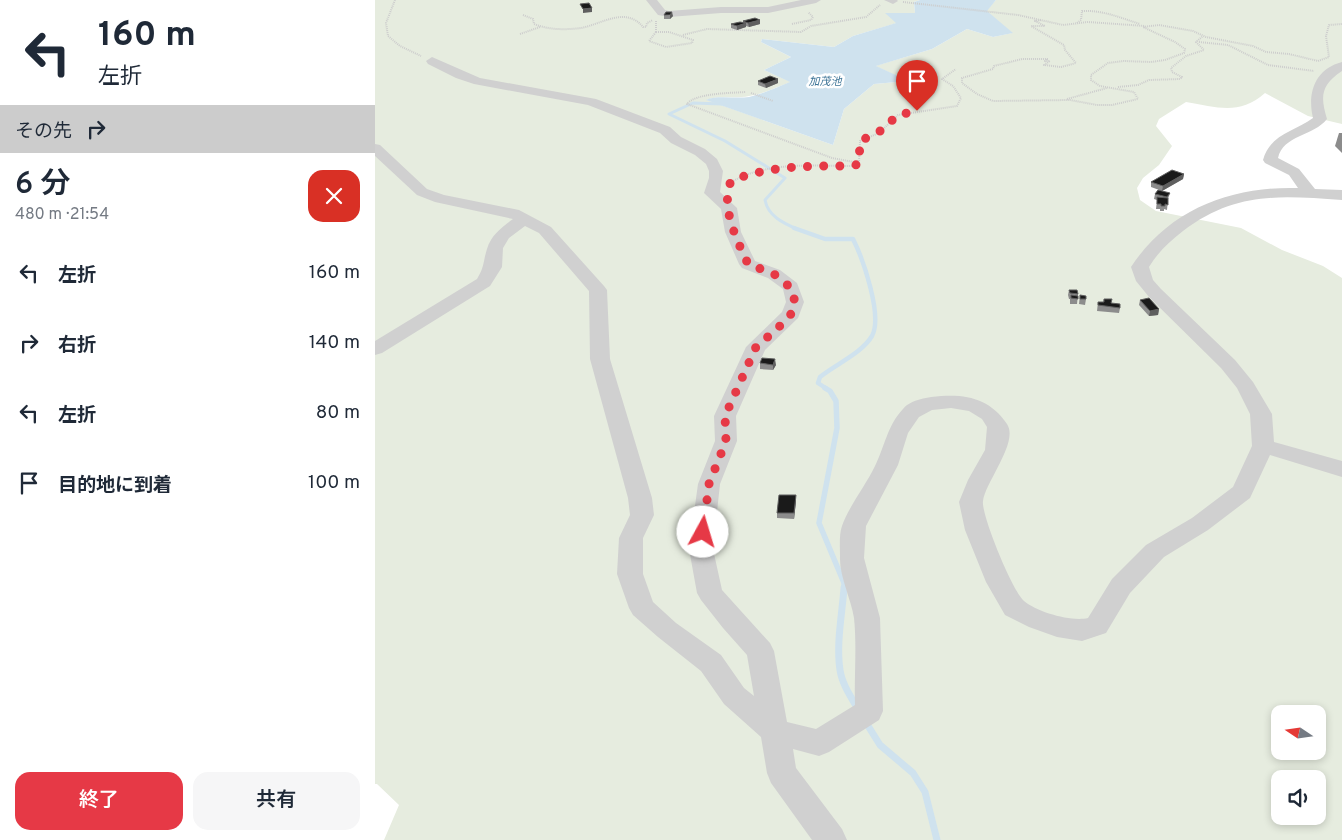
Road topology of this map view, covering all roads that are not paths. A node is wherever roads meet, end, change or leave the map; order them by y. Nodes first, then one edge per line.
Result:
1 (651, 0) edge
2 (816, 0) edge
3 (432, 61) road end
4 (1342, 66) edge
5 (375, 148) edge
6 (1310, 193) junction
7 (1342, 195) edge
8 (1231, 198) junction
9 (1342, 200) edge
10 (523, 219) junction
11 (375, 349) edge
12 (1263, 446) junction
13 (1342, 469) edge
14 (776, 732) junction
15 (831, 840) edge

1 - 2 street
3 - 14 street
4 - 6 street
5 - 10 street
6 - 7 street
6 - 8 street
8 - 9 street
8 - 12 street
10 - 11 street
10 - 14 street
12 - 13 street
12 - 14 street
14 - 15 street

